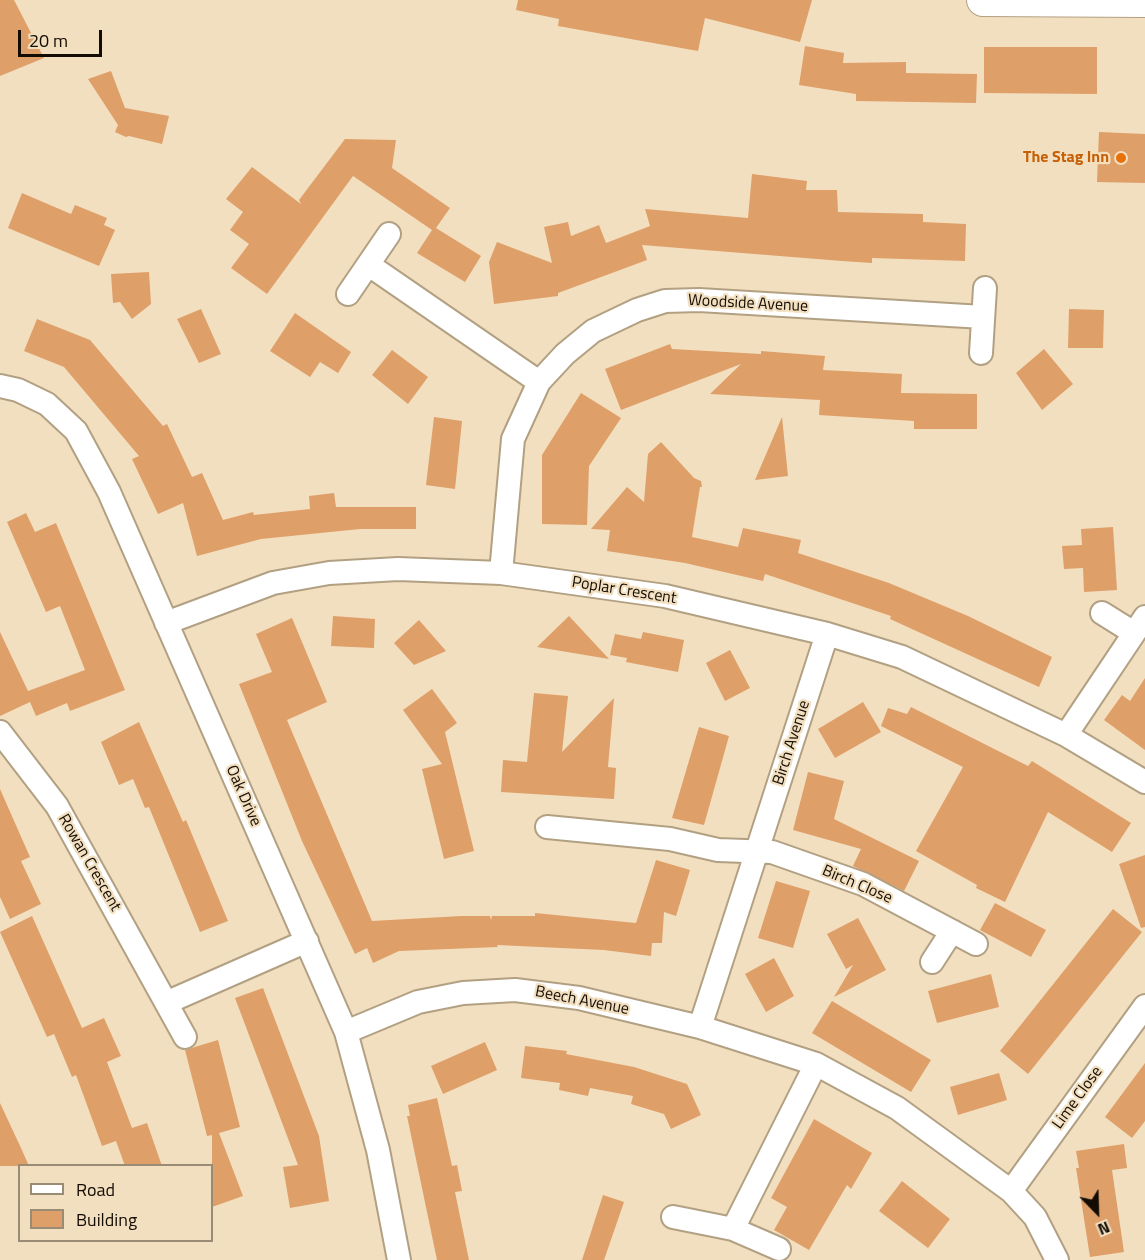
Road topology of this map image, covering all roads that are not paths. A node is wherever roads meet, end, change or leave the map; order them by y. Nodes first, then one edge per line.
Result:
1 (983, 0) edge
2 (1145, 1) edge
3 (389, 234) dead end
4 (369, 265) junction
5 (985, 288) dead end
6 (348, 294) dead end
7 (983, 317) junction
8 (981, 353) dead end
9 (539, 382) junction
10 (0, 386) edge
11 (501, 573) junction
12 (1102, 613) dead end
13 (166, 623) junction
14 (1139, 625) edge
15 (827, 633) junction
16 (0, 732) edge
17 (1066, 735) junction
18 (1145, 782) edge
19 (547, 827) dead end
20 (758, 852) junction
21 (952, 931) junction
22 (307, 941) junction
23 (976, 944) dead end
24 (932, 962) dead end
25 (168, 1002) junction
26 (1145, 1006) edge
27 (700, 1027) junction
28 (346, 1032) junction
29 (185, 1036) dead end
30 (816, 1064) junction
31 (1011, 1191) junction
32 (673, 1217) dead end
33 (733, 1229) junction
34 (779, 1249) dead end
35 (399, 1260) edge
36 (1057, 1260) edge

1 - 2 street
3 - 4 street
4 - 6 street
4 - 9 street
5 - 7 street
7 - 8 street
7 - 9 street, Woodside Avenue
9 - 11 street, Woodside Avenue
10 - 13 street, Oak Drive
11 - 13 street, Poplar Crescent
11 - 15 street, Poplar Crescent
12 - 14 street
13 - 22 street, Oak Drive
14 - 17 street
15 - 17 street, Poplar Crescent
15 - 20 street, Birch Avenue
16 - 25 street, Rowan Crescent
17 - 18 street, Poplar Crescent
19 - 20 street
20 - 21 street, Birch Close
20 - 27 street, Birch Avenue
21 - 23 street, Birch Close
21 - 24 street
22 - 25 street
22 - 28 street, Oak Drive
25 - 29 street, Rowan Crescent
26 - 31 street, Lime Close
27 - 28 street, Beech Avenue
27 - 30 street, Beech Avenue
28 - 35 street, Oak Drive
30 - 31 street, Beech Avenue
30 - 33 street
31 - 36 street, Beech Avenue
32 - 33 street
33 - 34 street

